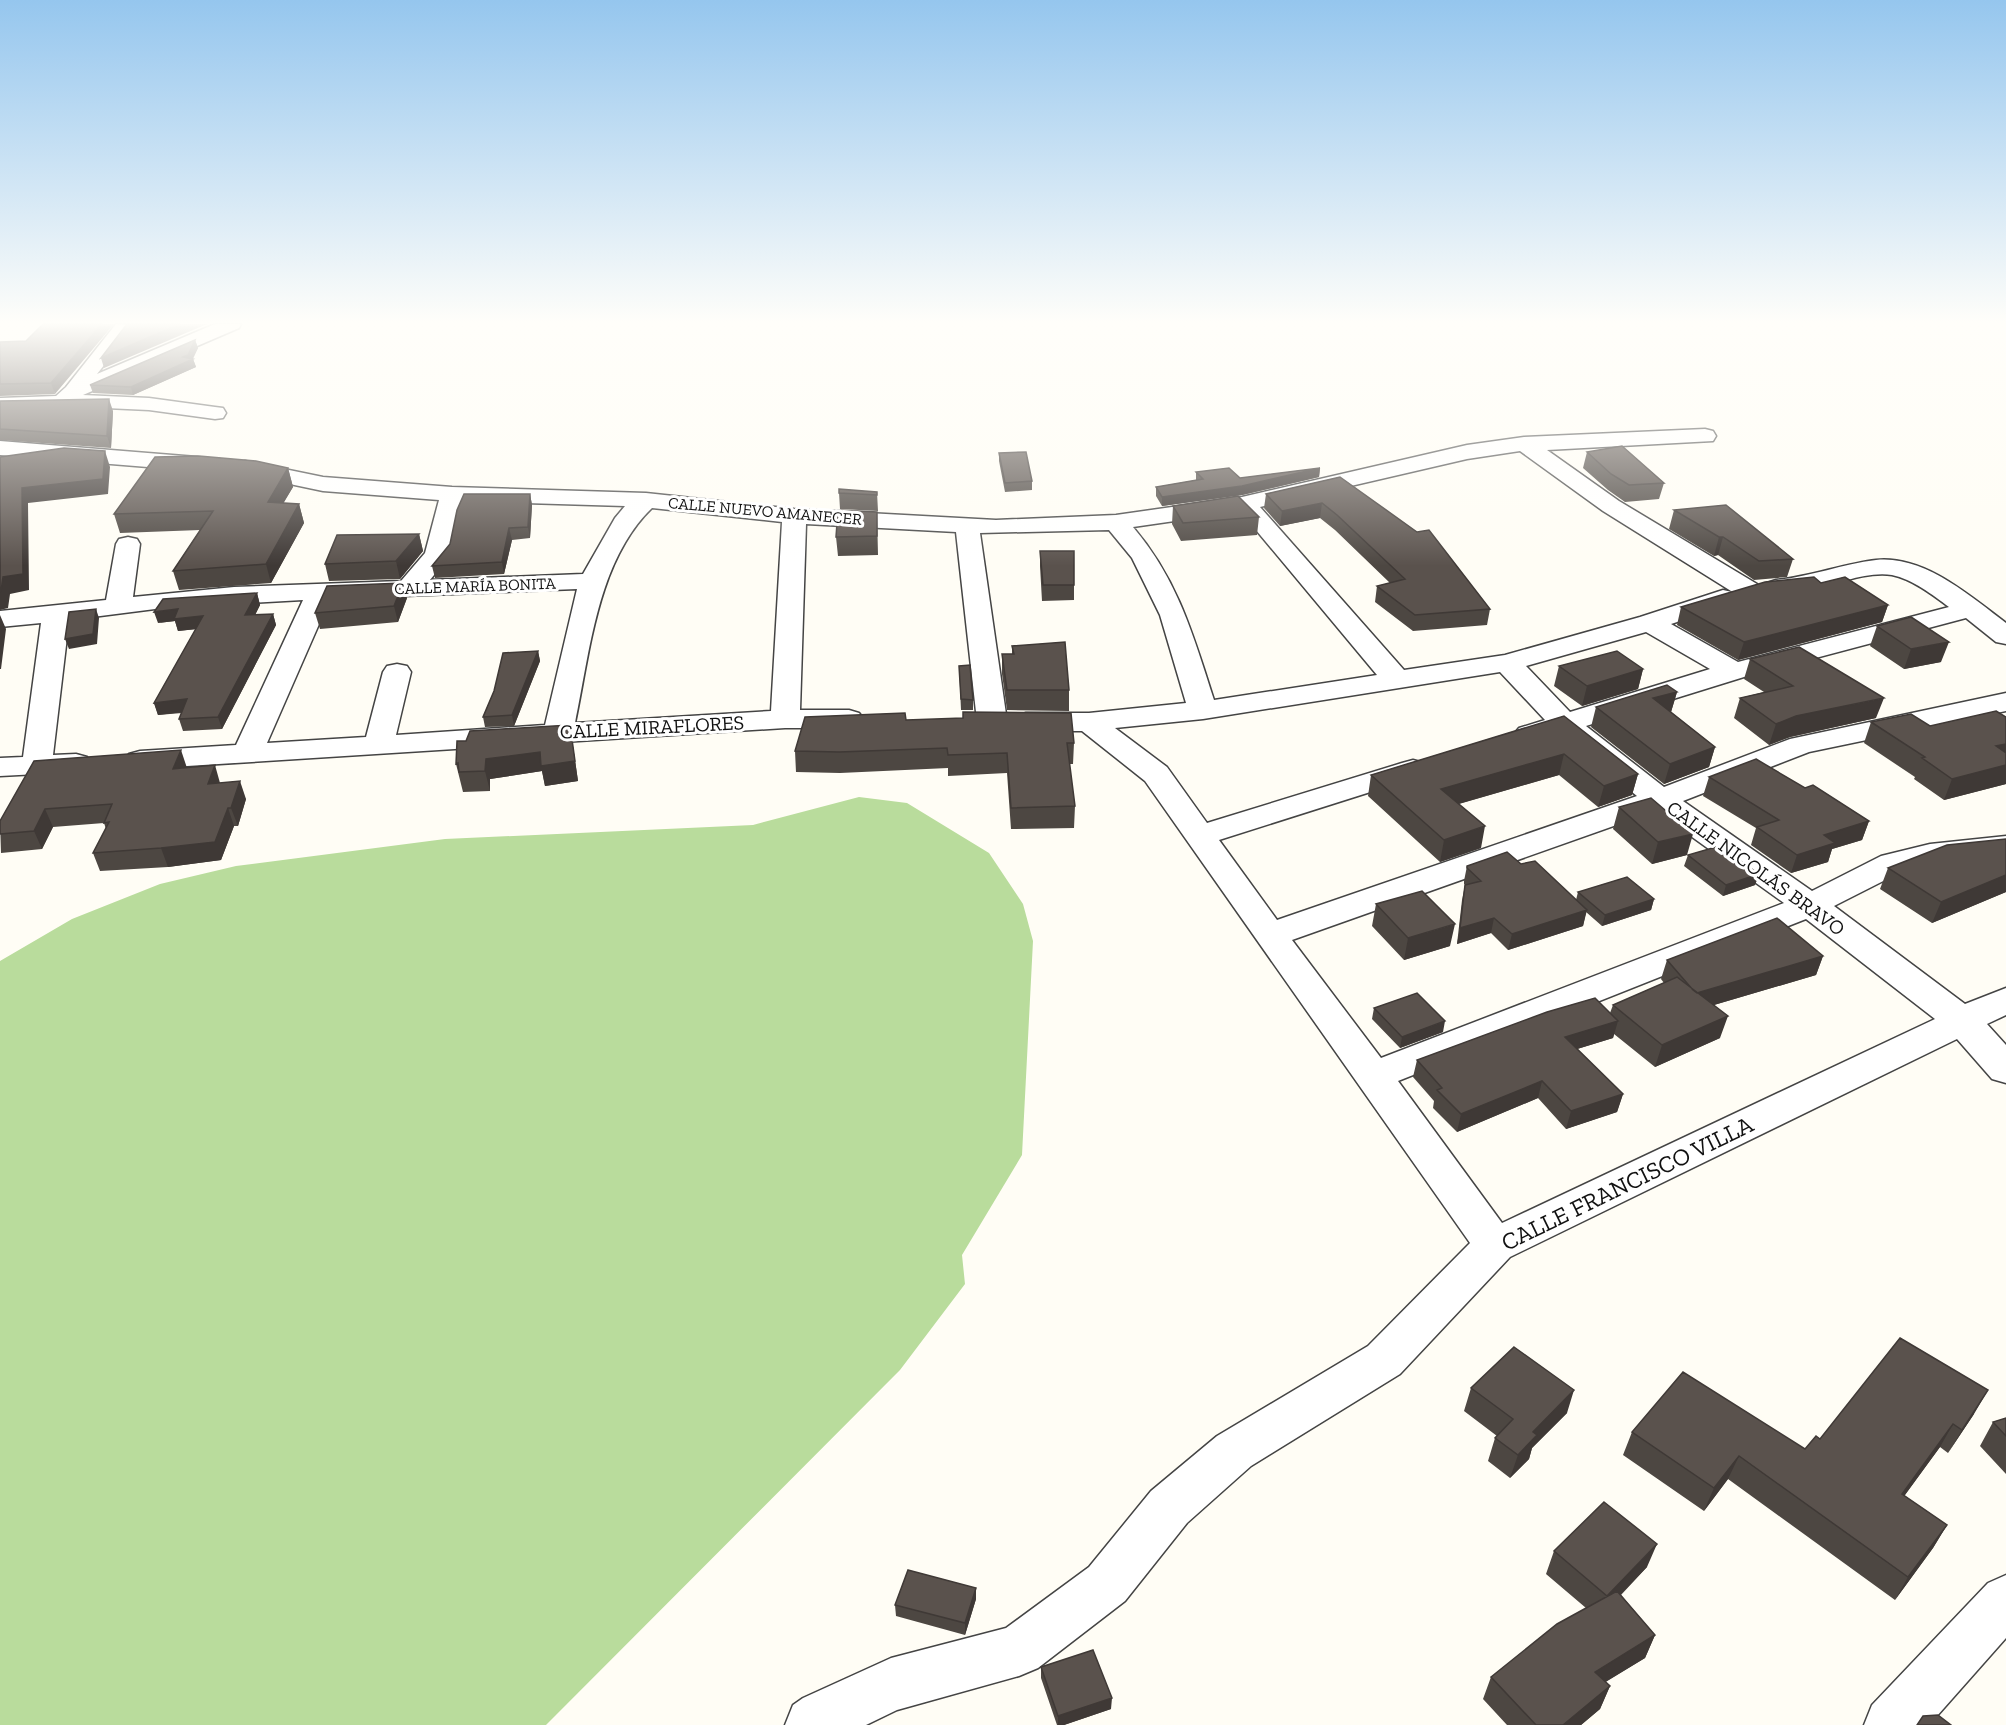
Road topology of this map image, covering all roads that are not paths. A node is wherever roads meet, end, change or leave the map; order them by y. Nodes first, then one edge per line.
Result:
1 (153, 404) edge
2 (214, 412) dead end
3 (1705, 436) dead end
4 (1524, 444) junction
5 (0, 448) edge
6 (452, 494) junction
7 (646, 500) junction
8 (1242, 504) junction
9 (794, 516) junction
10 (1116, 522) junction
11 (967, 525) junction
12 (128, 543) dead end
13 (592, 581) junction
14 (409, 588) junction
15 (1748, 590) junction
16 (320, 592) junction
17 (118, 607) junction
18 (1971, 609) junction
19 (56, 614) junction
20 (0, 620) edge
21 (1649, 623) junction
22 (2006, 636) edge
23 (1507, 663) junction
24 (1734, 671) junction
25 (397, 672) dead end
26 (1396, 679) junction
27 (2006, 702) edge
28 (1203, 710) junction
29 (785, 719) junction
30 (877, 720) edge
31 (1089, 722) junction
32 (1564, 723) junction
33 (558, 732) junction
34 (1507, 741) edge
35 (378, 746) junction
36 (246, 754) junction
37 (1439, 762) edge
38 (38, 766) junction
39 (0, 767) edge
40 (1660, 799) junction
41 (1200, 835) junction
42 (2006, 846) edge
43 (1810, 905) junction
44 (1270, 935) junction
45 (2006, 1000) edge
46 (1964, 1022) junction
47 (2006, 1070) edge
48 (1374, 1076) junction
49 (1495, 1245) junction
50 (2006, 1600) edge
51 (813, 1725) edge
52 (1892, 1725) edge

1 - 2 street
3 - 4 street, CALLE NUEVO AMANECER
4 - 8 street, CALLE NUEVO AMANECER
4 - 15 street
5 - 6 street, CALLE NUEVO AMANECER
6 - 7 street, CALLE NUEVO AMANECER
6 - 14 street
7 - 9 street, CALLE NUEVO AMANECER
7 - 13 street
8 - 10 street, CALLE NUEVO AMANECER
8 - 26 street
9 - 11 street, CALLE NUEVO AMANECER
9 - 29 street
10 - 11 street, CALLE NUEVO AMANECER
10 - 28 street
11 - 31 street
12 - 17 street
13 - 14 street, CALLE MARÍA BONITA
13 - 33 street
14 - 16 street, CALLE MARÍA BONITA
15 - 18 street
15 - 21 street
16 - 17 street, CALLE MARÍA BONITA
16 - 36 street
17 - 19 street, CALLE MARÍA BONITA
18 - 22 street
18 - 24 street
19 - 20 street, CALLE MARÍA BONITA
19 - 38 street
21 - 23 street
21 - 24 street
23 - 26 street
23 - 32 street, CALLE NICOLÁS BRAVO
24 - 32 street
25 - 35 street
26 - 28 street
27 - 40 street
28 - 31 street
29 - 30 street, CALLE MIRAFLORES
29 - 33 street, CALLE MIRAFLORES
31 - 41 street
32 - 34 street
32 - 40 street, CALLE NICOLÁS BRAVO
33 - 35 street, CALLE MIRAFLORES
35 - 36 street, CALLE MIRAFLORES
36 - 38 street, CALLE MIRAFLORES
37 - 41 street
38 - 39 street, CALLE MIRAFLORES
40 - 43 street, CALLE NICOLÁS BRAVO
40 - 44 street
41 - 44 street
42 - 43 street
43 - 46 street, CALLE NICOLÁS BRAVO
43 - 48 street
44 - 48 street
45 - 46 street, CALLE FRANCISCO VILLA
46 - 47 street, CALLE NICOLÁS BRAVO
46 - 49 street, CALLE FRANCISCO VILLA
48 - 49 street
49 - 51 street, CALLE FRANCISCO VILLA
50 - 52 street

